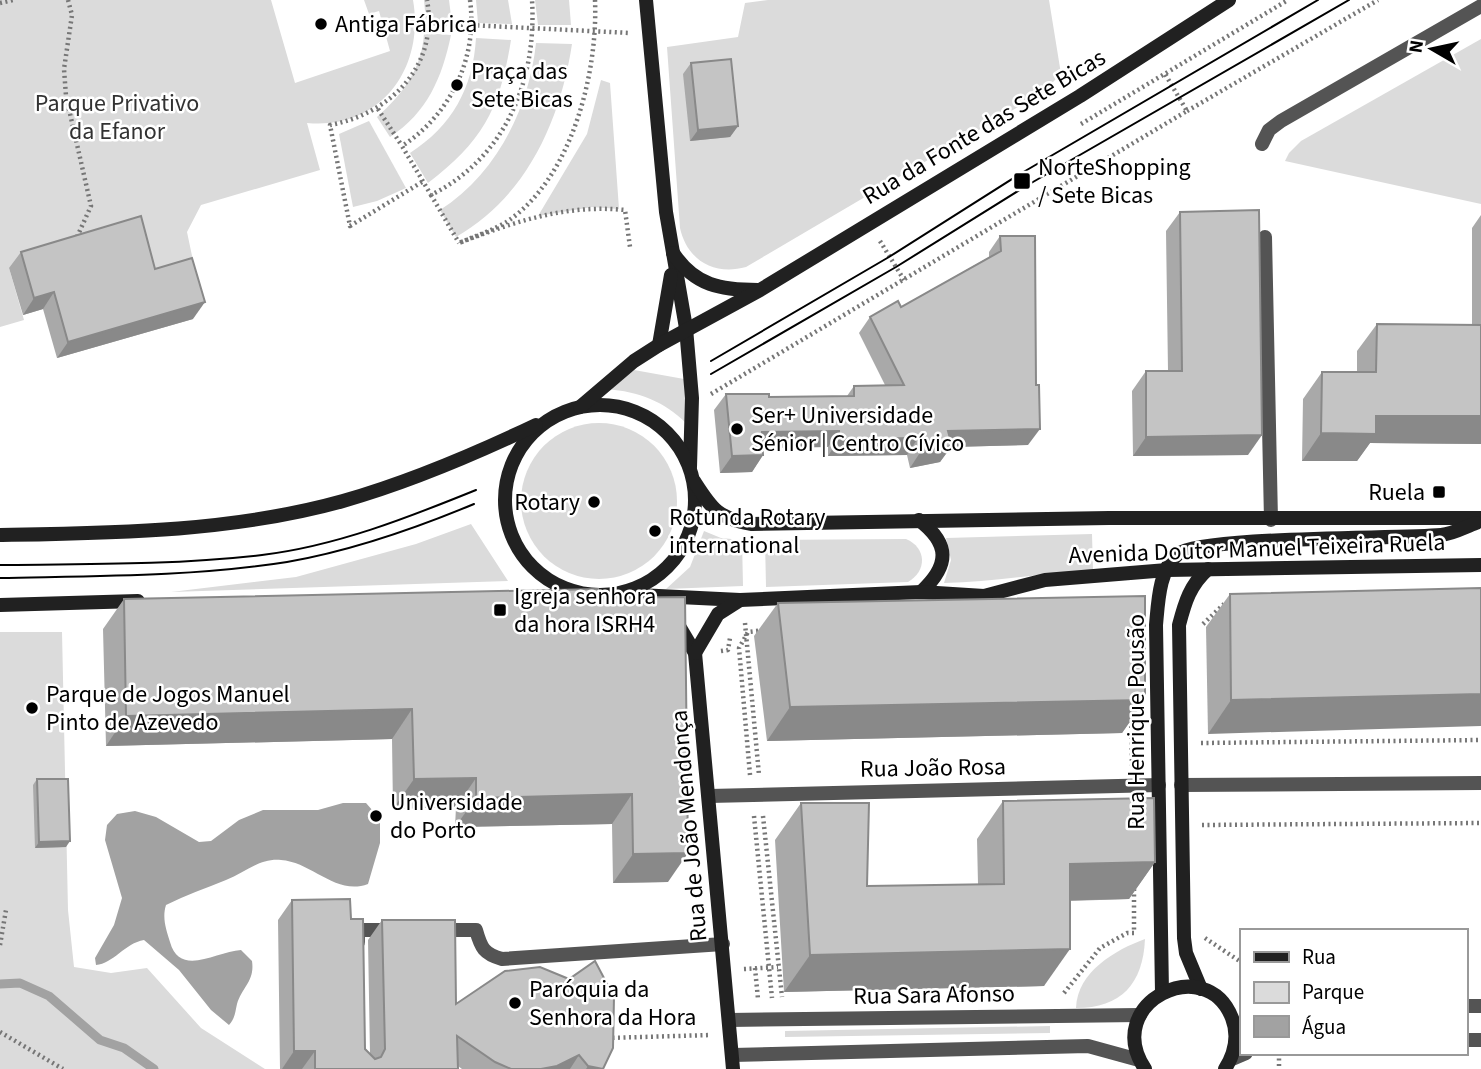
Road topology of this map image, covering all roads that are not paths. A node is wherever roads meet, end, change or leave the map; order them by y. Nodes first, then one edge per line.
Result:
1 (646, 0) edge
2 (1230, 0) edge
3 (1481, 6) edge
4 (1262, 144) dead end
5 (1265, 237) dead end
6 (671, 249) junction
7 (760, 289) junction
8 (686, 328) junction
9 (659, 345) junction
10 (580, 407) junction
11 (553, 417) junction
12 (692, 474) junction
13 (1481, 519) edge
14 (919, 520) junction
15 (1271, 520) junction
16 (0, 536) edge
17 (1481, 565) edge
18 (1208, 569) junction
19 (1167, 570) junction
20 (921, 592) junction
21 (584, 594) junction
22 (618, 594) junction
23 (551, 595) edge
24 (650, 596) junction
25 (984, 596) junction
26 (740, 600) junction
27 (151, 601) edge
28 (1034, 601) edge
29 (0, 605) edge
30 (1137, 609) edge
31 (1157, 620) junction
32 (695, 653) junction
33 (1481, 783) edge
34 (1159, 785) junction
35 (1181, 785) junction
36 (709, 796) junction
37 (723, 944) junction
38 (359, 958) edge
39 (1201, 989) junction
40 (1162, 992) junction
41 (1235, 1011) edge
42 (1140, 1015) junction
43 (729, 1020) junction
44 (1234, 1060) edge
45 (733, 1062) edge
46 (1142, 1064) edge

1 - 6 main road
2 - 7 main road, Rua da Fonte das Sete Bicas
3 - 4 street
5 - 15 street
6 - 7 main road
6 - 8 main road
6 - 9 main road
7 - 8 main road, Rua da Fonte das Sete Bicas
8 - 9 main road, Rua da Fonte das Sete Bicas
8 - 12 main road
9 - 10 main road, Rua da Fonte das Sete Bicas
10 - 11 main road
10 - 12 main road
11 - 16 main road
11 - 21 main road
12 - 14 main road, Avenida Doutor Manuel Teixeira Ruela
12 - 22 main road
13 - 15 main road, Avenida Doutor Manuel Teixeira Ruela
13 - 19 main road
14 - 15 main road, Avenida Doutor Manuel Teixeira Ruela
14 - 20 main road
17 - 18 main road, Avenida Doutor Manuel Teixeira Ruela
18 - 19 main road, Avenida Doutor Manuel Teixeira Ruela
18 - 35 main road, Rua Henrique Pousão
19 - 25 main road, Avenida Doutor Manuel Teixeira Ruela
19 - 31 main road, Rua Henrique Pousão
20 - 25 main road, Avenida Doutor Manuel Teixeira Ruela
20 - 26 main road, Avenida Doutor Manuel Teixeira Ruela
21 - 22 main road
21 - 23 main road
22 - 24 main road, Avenida Doutor Manuel Teixeira Ruela
24 - 26 main road, Avenida Doutor Manuel Teixeira Ruela
24 - 32 main road, Rua de João Mendonça
25 - 28 main road
26 - 32 main road
27 - 29 main road
30 - 31 main road
31 - 34 main road, Rua Henrique Pousão
32 - 36 main road, Rua de João Mendonça
33 - 35 street
34 - 36 street, Rua João Rosa
34 - 40 main road, Rua Henrique Pousão
35 - 39 main road, Rua Henrique Pousão
36 - 37 main road, Rua de João Mendonça
37 - 38 street
37 - 43 main road, Rua de João Mendonça
39 - 40 main road
39 - 41 main road
40 - 42 main road
41 - 44 main road
42 - 43 street, Rua Sara Afonso
42 - 46 main road
43 - 45 main road, Rua de João Mendonça
45 - 46 street

